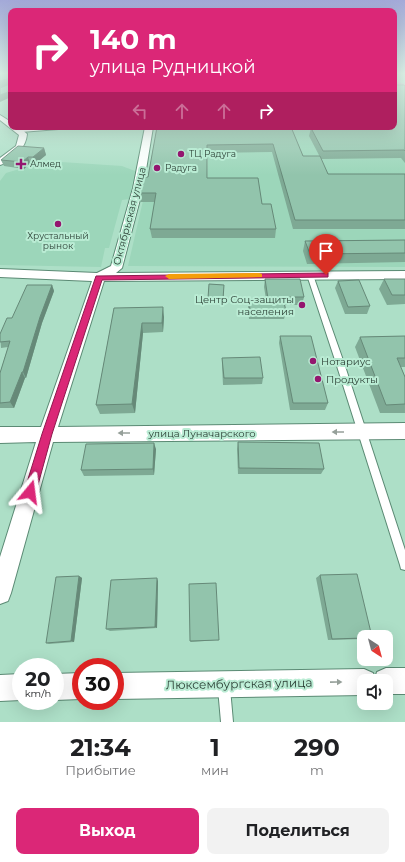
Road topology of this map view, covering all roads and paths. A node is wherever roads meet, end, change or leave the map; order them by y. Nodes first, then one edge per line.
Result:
1 (19, 130) edge
2 (149, 130) edge
3 (0, 162) edge
4 (0, 274) edge
5 (310, 275) junction
6 (405, 275) edge
7 (99, 277) junction
8 (405, 431) edge
9 (362, 432) junction
10 (47, 434) junction
11 (0, 435) edge
12 (405, 565) edge
13 (0, 593) edge
14 (393, 681) edge
15 (405, 681) edge
16 (357, 682) edge
17 (224, 684) junction
18 (124, 686) edge
19 (12, 687) edge
20 (0, 688) edge
21 (227, 722) edge

1 - 3 street
2 - 7 street, Октябрьская улица
4 - 7 street
5 - 6 street
5 - 7 street
5 - 9 lane
7 - 10 street
8 - 9 street, улица Луначарского
9 -> 10 street, улица Луначарского
9 - 12 lane
10 - 11 street, улица Луначарского
10 - 13 street
14 - 15 street
17 -> 16 street, Люксембургская улица
17 - 18 street, Люксембургская улица
17 - 21 lane
19 - 20 street

